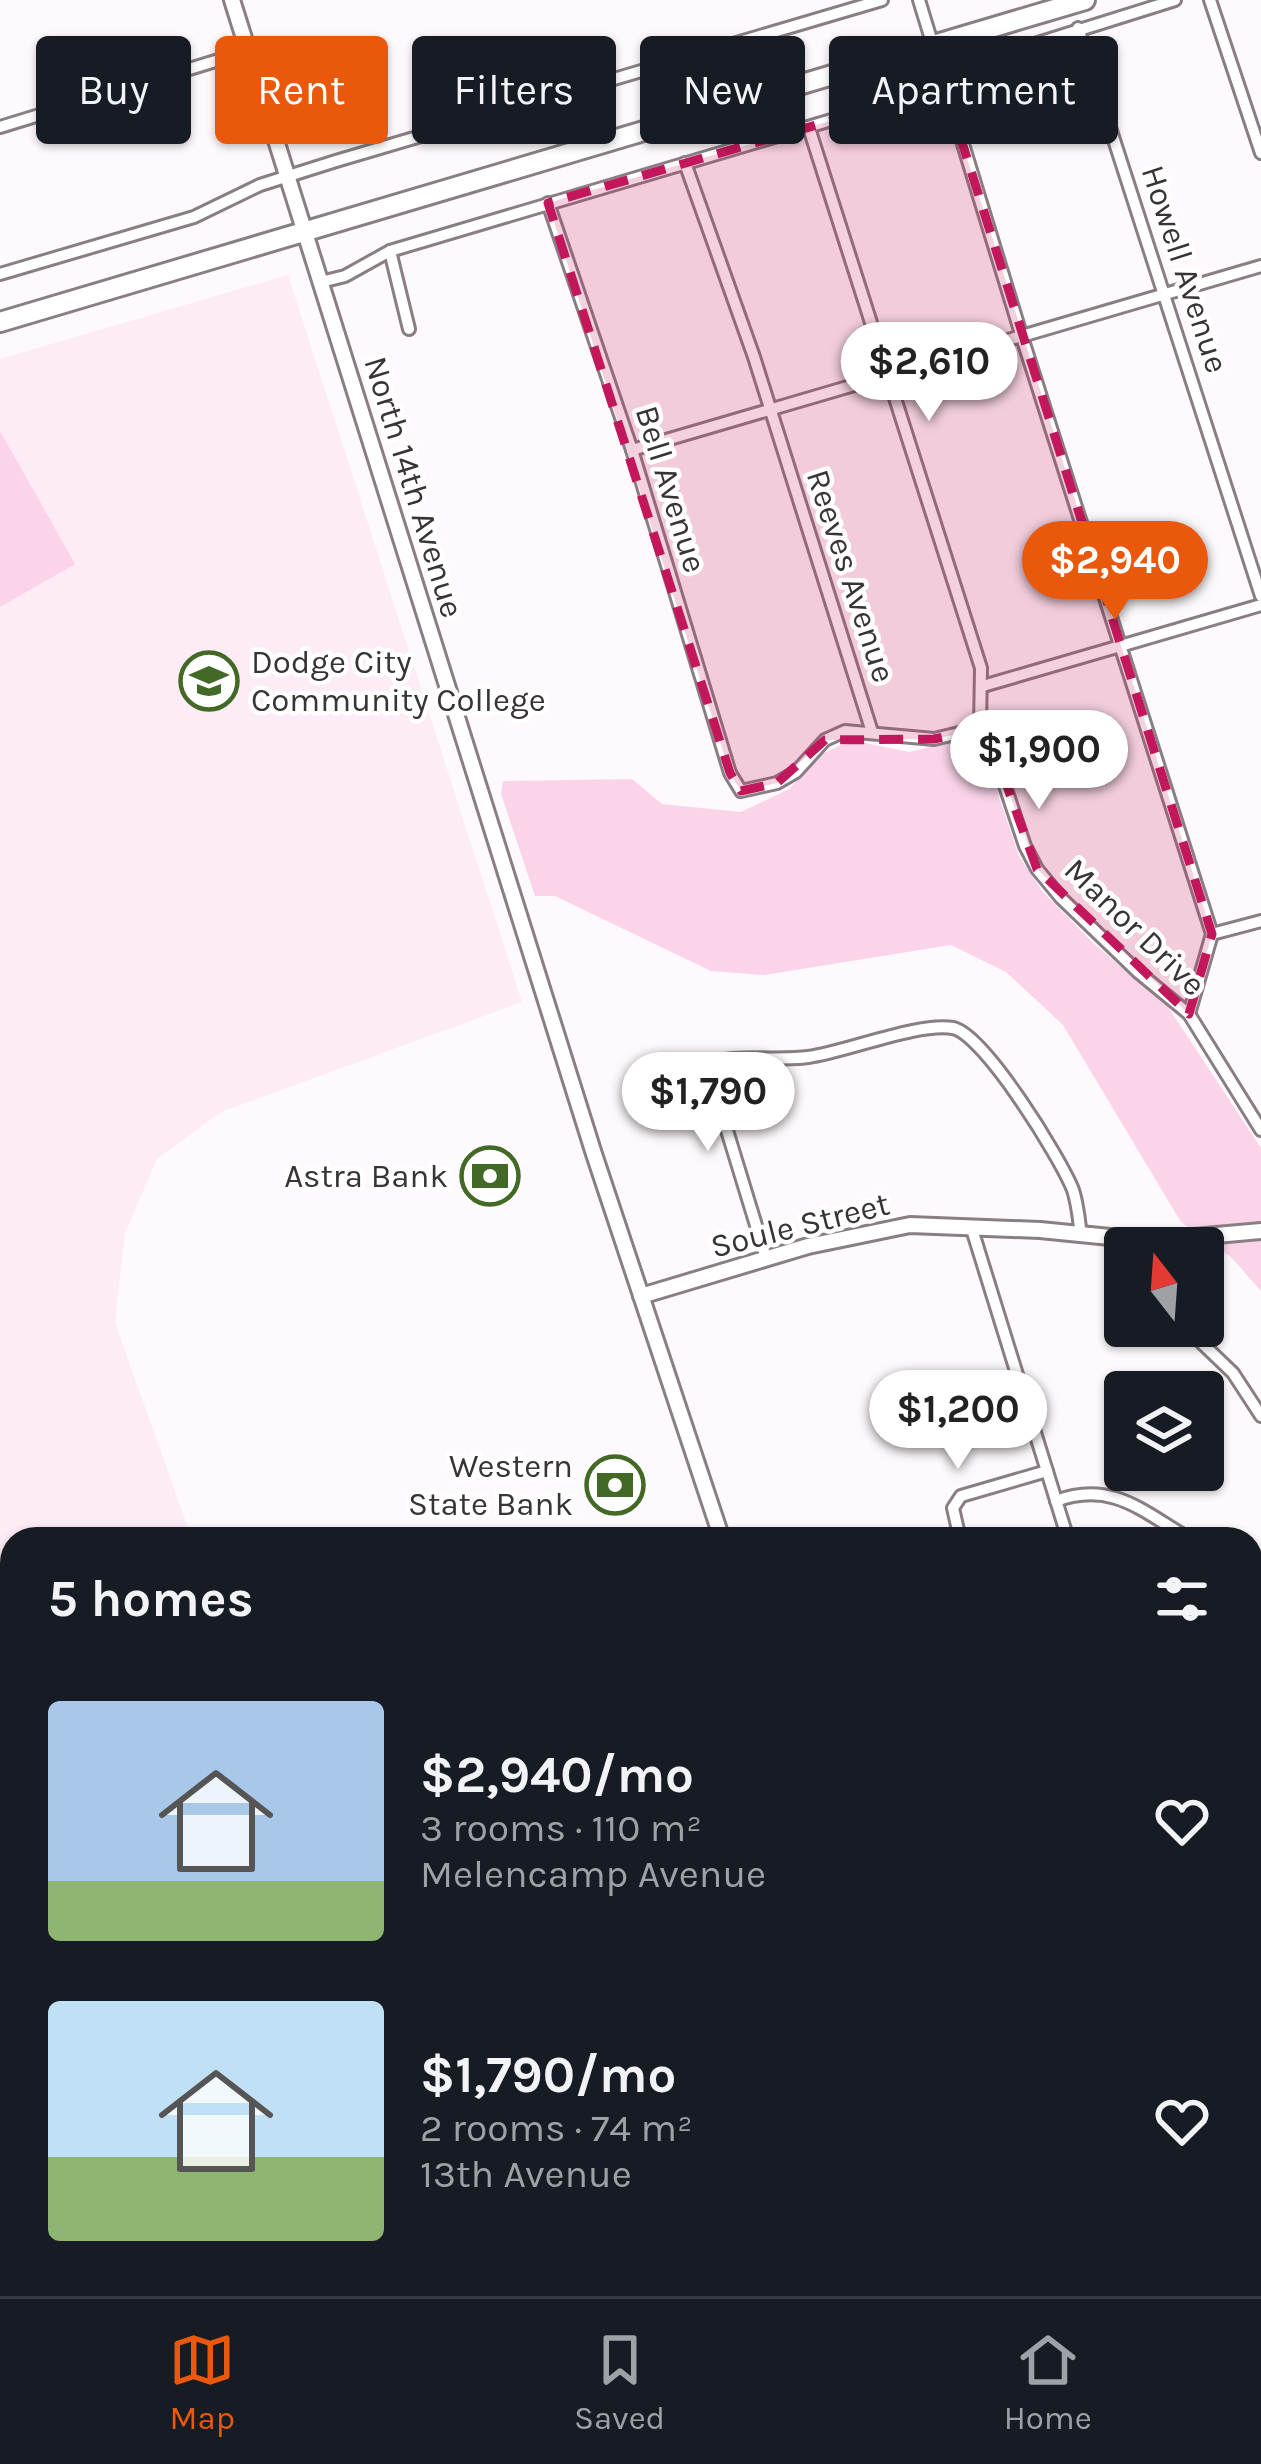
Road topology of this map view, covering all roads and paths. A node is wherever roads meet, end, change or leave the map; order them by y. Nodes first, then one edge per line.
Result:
1 (232, 0) edge
2 (882, 0) edge
3 (920, 0) edge
4 (1085, 0) edge
5 (1175, 0) edge
6 (1210, 0) edge
7 (1078, 28) junction
8 (243, 36) edge
9 (930, 36) edge
10 (960, 36) edge
11 (1057, 36) edge
12 (215, 61) edge
13 (829, 75) edge
14 (829, 122) edge
15 (0, 127) edge
16 (809, 128) junction
17 (278, 144) edge
18 (962, 144) edge
19 (1261, 153) edge
20 (685, 163) junction
21 (288, 176) junction
22 (548, 203) junction
23 (305, 230) junction
24 (390, 250) junction
25 (1261, 266) edge
26 (0, 274) edge
27 (322, 283) junction
28 (1165, 294) junction
29 (0, 322) edge
30 (410, 329) dead end
31 (1021, 334) junction
32 (888, 373) junction
33 (770, 410) junction
34 (632, 450) junction
35 (1261, 596) edge
36 (1261, 605) edge
37 (1122, 646) junction
38 (983, 686) junction
39 (980, 728) junction
40 (872, 732) junction
41 (1261, 921) edge
42 (1212, 934) junction
43 (1189, 1014) junction
44 (1261, 1130) edge
45 (970, 1226) junction
46 (1261, 1232) edge
47 (1081, 1236) junction
48 (1224, 1236) edge
49 (1104, 1239) edge
50 (766, 1258) junction
51 (641, 1296) junction
52 (1206, 1347) edge
53 (1261, 1416) edge
54 (1047, 1471) junction
55 (1056, 1501) junction
56 (718, 1527) edge
57 (957, 1527) edge
58 (1064, 1527) edge
59 (1169, 1527) edge

1 - 8 main road, North 14th Avenue
2 - 21 street
3 - 9 street
4 - 10 highway
5 - 7 street
6 - 19 street
7 - 11 street
7 - 28 street, Howell Avenue
12 - 15 street
13 - 23 highway
14 - 16 street
16 - 20 street
16 - 32 street
17 - 21 main road, North 14th Avenue
18 - 31 street
20 - 22 street
20 - 33 street, Reeves Avenue
21 - 23 main road, North 14th Avenue
21 - 26 street
22 - 24 street
22 - 34 street, Bell Avenue
23 - 27 main road, North 14th Avenue
23 - 29 highway
24 - 27 street
24 - 30 street
25 - 28 street
27 - 51 main road, North 14th Avenue
28 - 31 street
28 - 35 street, Howell Avenue
31 - 32 street
31 - 37 street
32 - 33 street
32 - 38 street
33 - 34 street
33 - 40 street, Reeves Avenue
34 - 40 street, Bell Avenue
36 - 37 street
37 - 38 street
37 - 42 street
38 - 39 street
39 - 40 street
39 - 43 street, Manor Drive
41 - 42 street
42 - 43 street
43 - 44 street, Manor Drive
45 - 47 main road, Soule Street
45 - 50 main road, Soule Street
45 - 54 street
46 - 48 main road, Soule Street
47 - 49 main road, Soule Street
47 - 50 street
50 - 51 main road, Soule Street
51 - 56 main road, North 14th Avenue
52 - 53 street
54 - 55 street
54 - 57 street
55 - 58 street
55 - 59 street

